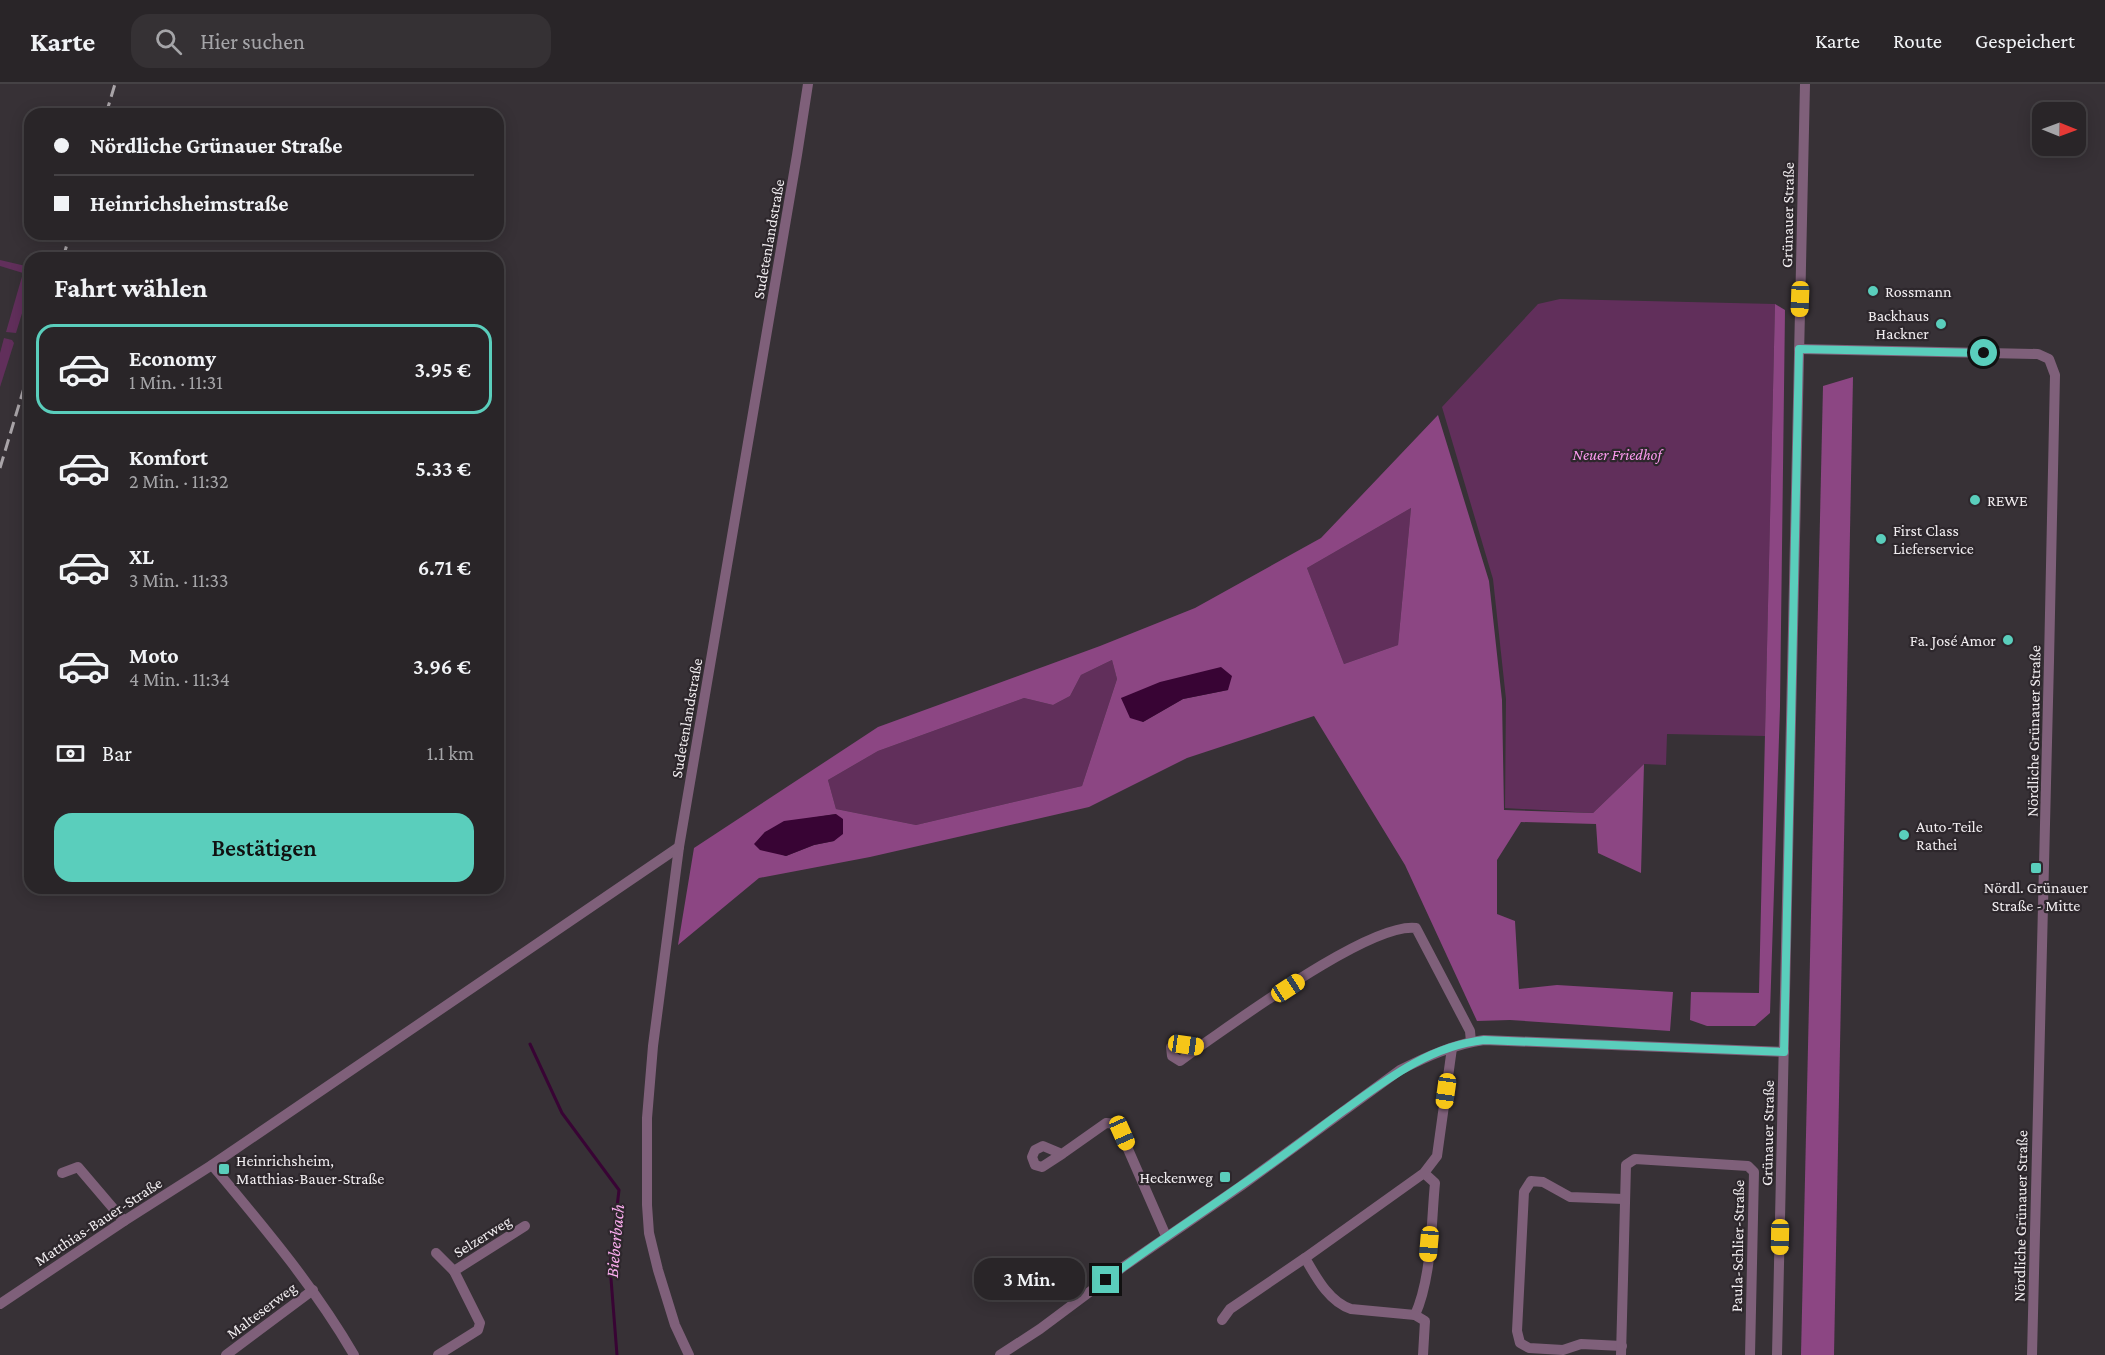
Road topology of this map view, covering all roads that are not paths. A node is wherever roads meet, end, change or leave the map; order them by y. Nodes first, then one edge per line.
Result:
1 (808, 84) edge
2 (1805, 84) edge
3 (1799, 349) junction
4 (679, 847) junction
5 (1471, 1042) junction
6 (1199, 1047) dead end
7 (1452, 1048) junction
8 (1784, 1052) junction
9 (1062, 1154) dead end
10 (213, 1165) junction
11 (62, 1173) dead end
12 (1424, 1173) junction
13 (1624, 1199) junction
14 (124, 1221) junction
15 (525, 1226) dead end
16 (1166, 1236) junction
17 (436, 1252) dead end
18 (1305, 1258) junction
19 (454, 1271) junction
20 (313, 1290) junction
21 (0, 1304) edge
22 (1415, 1315) junction
23 (1222, 1320) dead end
24 (1621, 1350) edge
25 (226, 1355) edge
26 (354, 1355) edge
27 (438, 1355) edge
28 (689, 1355) edge
29 (1000, 1355) edge
30 (1423, 1355) edge
31 (1750, 1355) edge
32 (1777, 1355) edge
33 (2032, 1355) edge

1 - 4 street, Sudetenlandstraße
2 - 3 street, Grünauer Straße
3 - 8 street, Grünauer Straße
3 - 33 street, Nördliche Grünauer Straße
4 - 10 street, Matthias-Bauer-Straße
4 - 28 street, Sudetenlandstraße
5 - 6 street
5 - 7 street
5 - 8 street
7 - 12 street
7 - 16 street
8 - 32 street, Grünauer Straße
9 - 16 street
10 - 14 street, Matthias-Bauer-Straße
10 - 20 street
11 - 14 street
12 - 18 street
12 - 22 street
13 - 24 street, Paula-Schlier-Straße
13 - 24 street
13 - 31 street, Paula-Schlier-Straße
14 - 21 street, Matthias-Bauer-Straße
15 - 19 street, Selzerweg
16 - 29 street
17 - 19 street, Selzerweg
18 - 22 street
18 - 23 street
19 - 27 street, Selzerweg
20 - 25 street, Malteserweg
20 - 26 street
22 - 30 street

